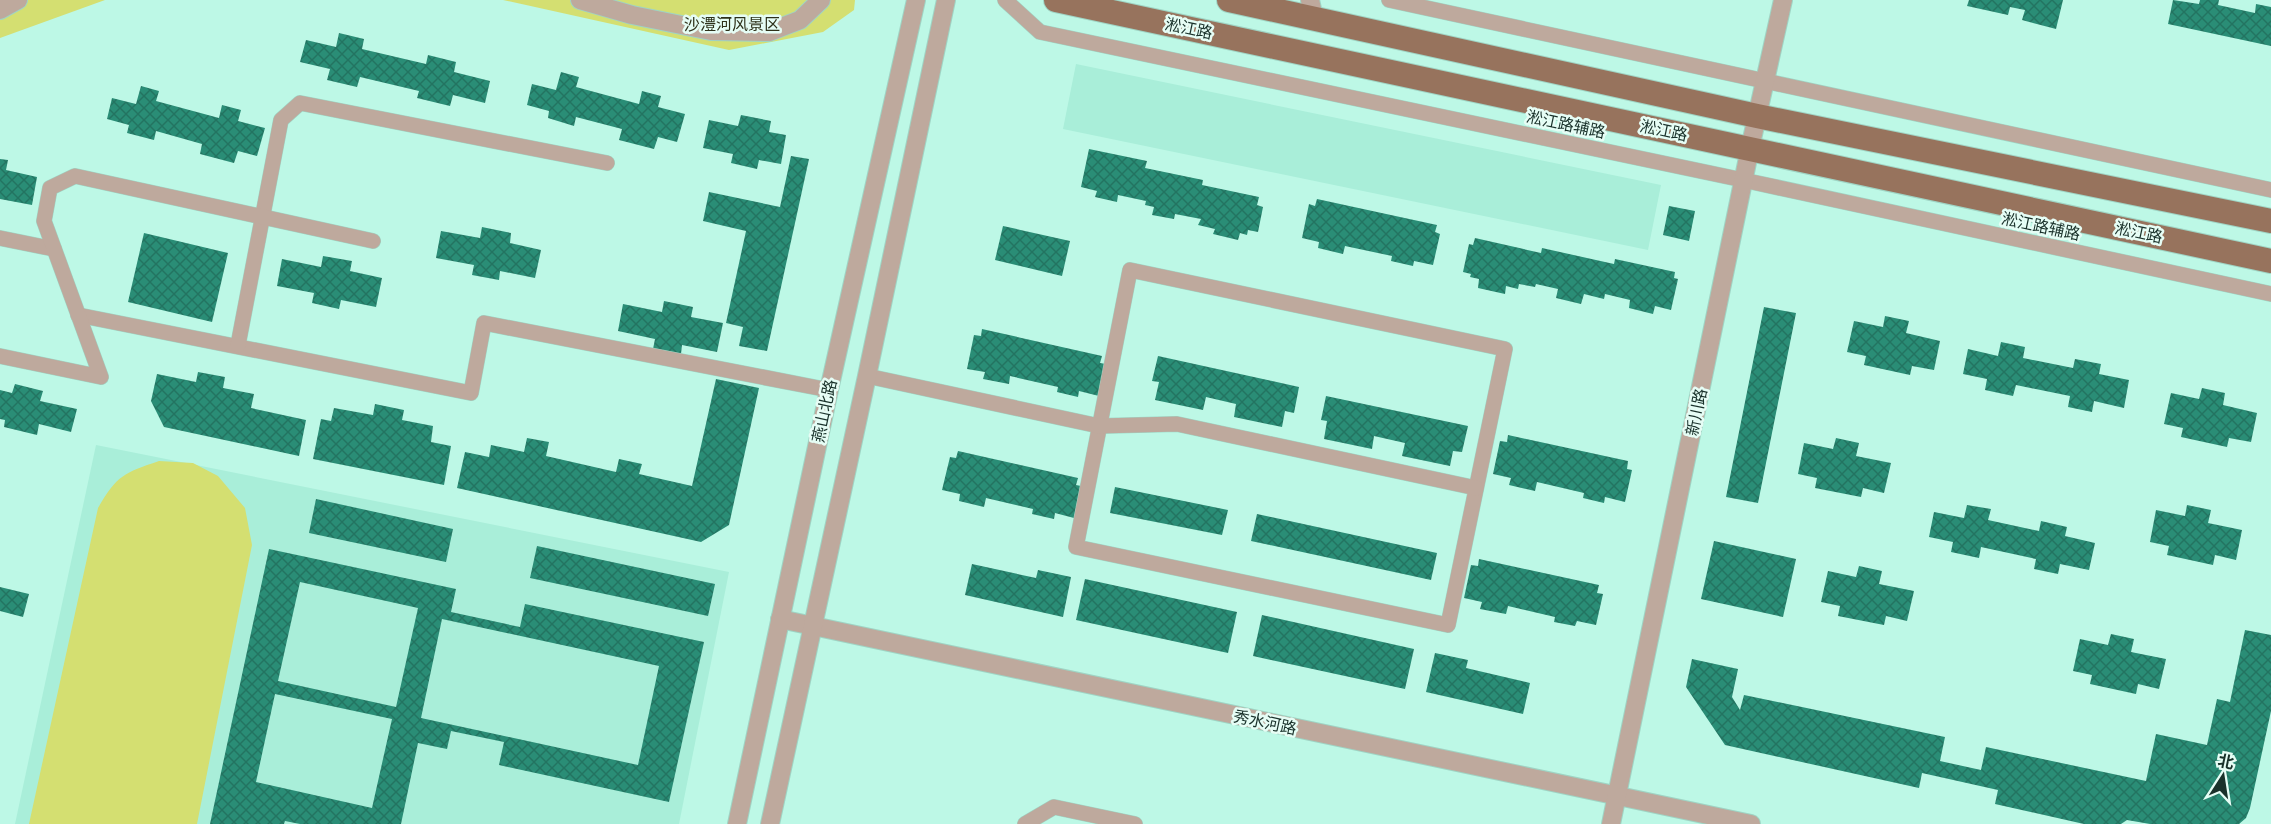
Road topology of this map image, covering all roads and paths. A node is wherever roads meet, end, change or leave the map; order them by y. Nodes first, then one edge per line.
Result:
1 (18, 0) edge
2 (580, 0) edge
3 (821, 0) edge
4 (916, 0) edge
5 (946, 0) edge
6 (1005, 0) edge
7 (1056, 0) edge
8 (1230, 0) edge
9 (1389, 0) edge
10 (1783, 0) edge
11 (1312, 9) edge
12 (0, 10) edge
13 (1765, 82) junction
14 (1757, 116) junction
15 (1750, 148) junction
16 (607, 163) dead end
17 (1743, 180) junction
18 (2271, 190) edge
19 (263, 217) junction
20 (2271, 221) edge
21 (0, 238) edge
22 (373, 241) dead end
23 (54, 249) junction
24 (2271, 261) edge
25 (2271, 294) edge
26 (78, 315) junction
27 (238, 345) junction
28 (0, 356) edge
29 (867, 376) junction
30 (829, 390) junction
31 (1099, 426) junction
32 (1476, 488) junction
33 (780, 619) junction
34 (812, 626) junction
35 (1618, 796) junction
36 (737, 824) edge
37 (770, 824) edge
38 (1025, 824) edge
39 (1135, 824) edge
40 (1611, 824) edge
41 (1751, 824) edge

1 - 12 street
2 - 3 street
4 - 30 street, 燕山北路
5 - 29 street
6 - 17 street, 淞江路辅路
7 - 15 main road, 淞江路
8 - 11 main road, 淞江路
9 - 13 street
10 - 13 street, 新川路
11 - 14 main road, 淞江路
13 - 14 street, 新川路
13 - 18 street
14 - 15 street, 新川路
14 - 20 main road, 淞江路
15 - 17 street, 新川路
15 - 24 main road, 淞江路
16 - 19 street
17 - 25 street, 淞江路辅路
17 - 35 street, 新川路
19 - 22 street
19 - 23 street
19 - 27 street
21 - 23 street
23 - 26 street
26 - 27 street
26 - 28 street
27 - 30 street
29 - 31 street
29 - 34 street
30 - 33 street, 燕山北路
31 - 32 street
31 - 32 street
31 - 32 street
33 - 34 street, 秀水河路
33 - 36 street, 燕山北路
34 - 35 street, 秀水河路
34 - 37 street
35 - 40 street, 新川路
35 - 41 street, 秀水河路
38 - 39 street

